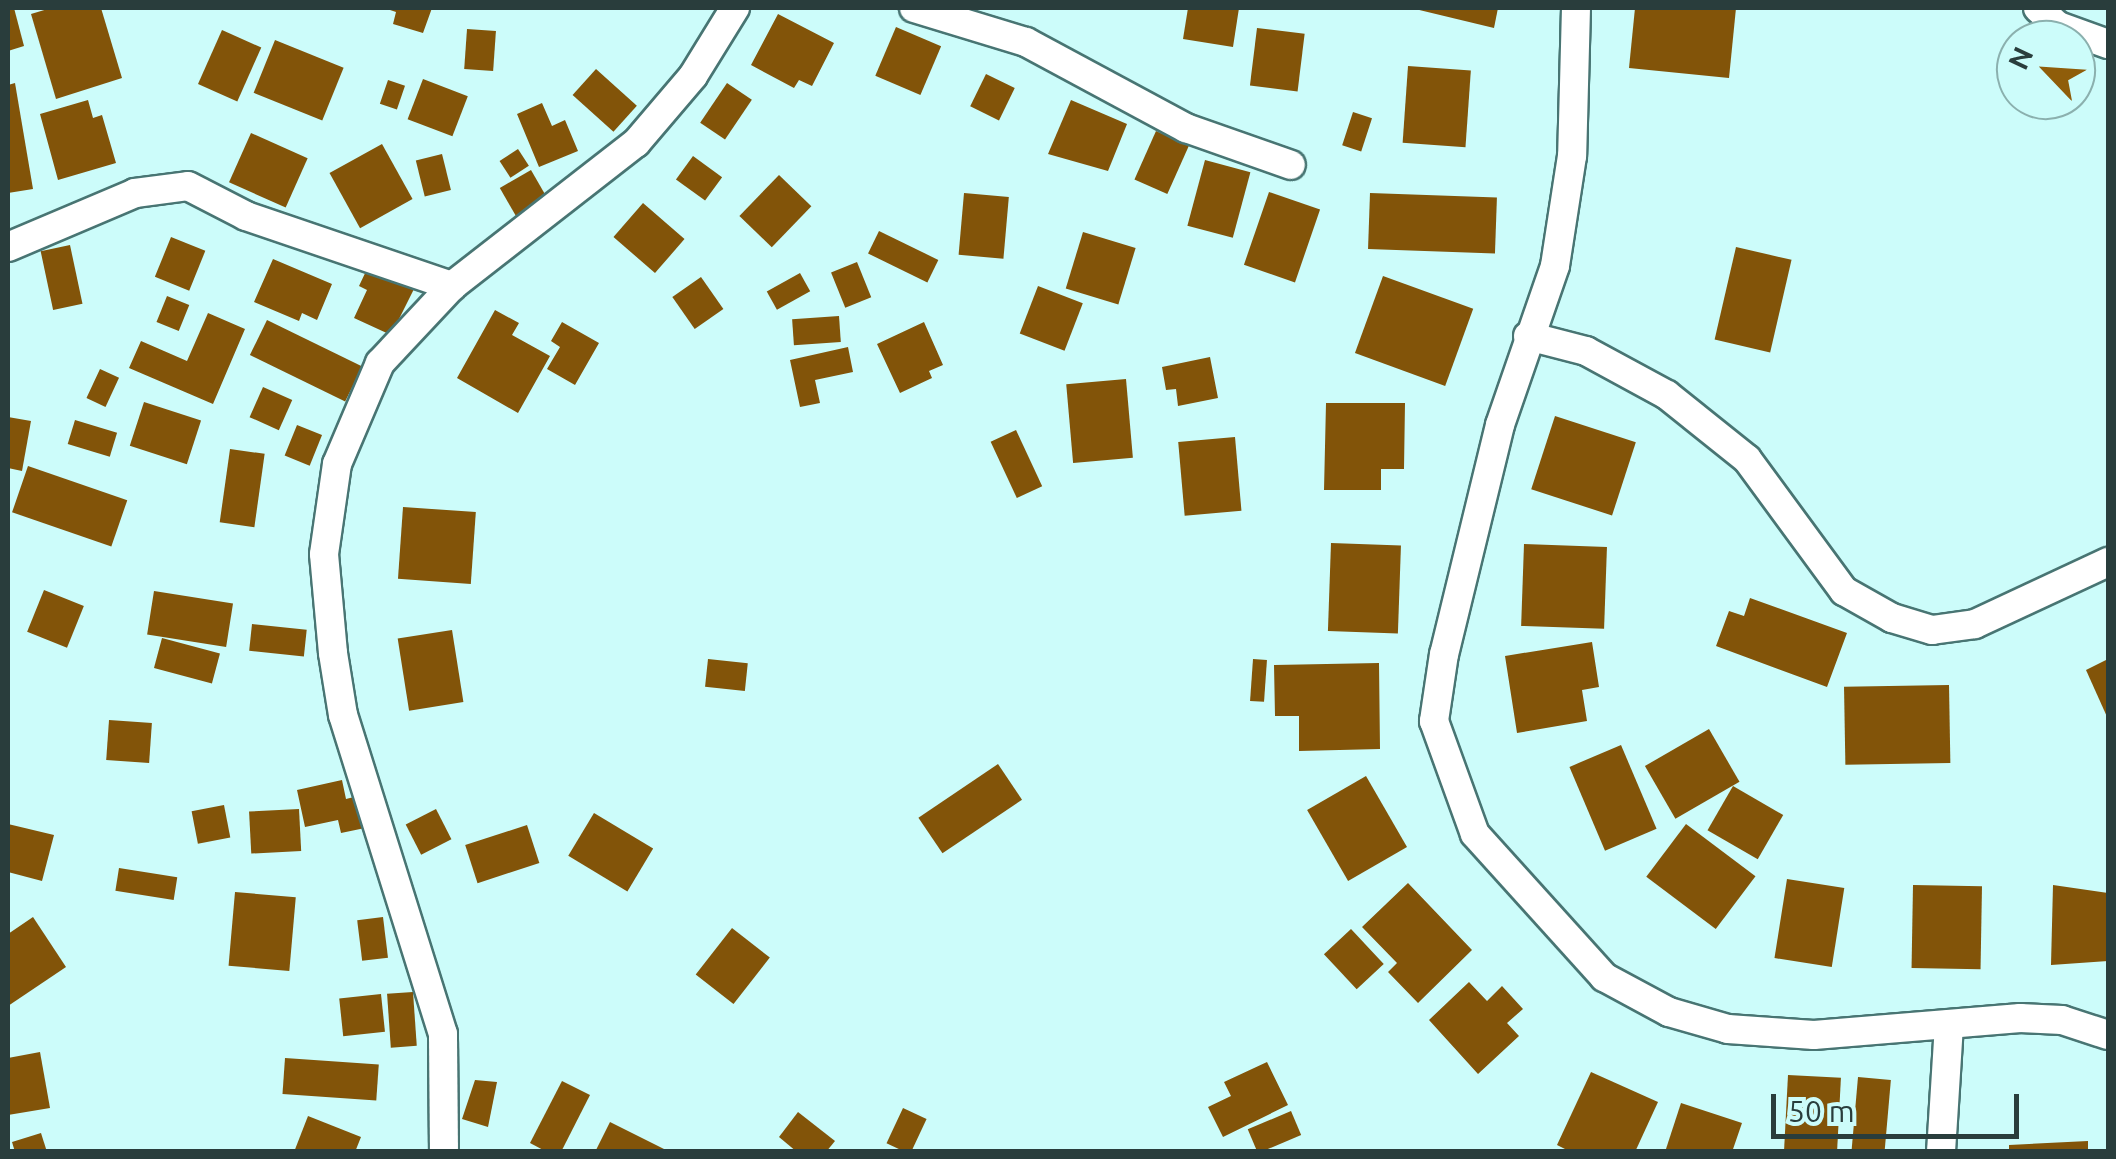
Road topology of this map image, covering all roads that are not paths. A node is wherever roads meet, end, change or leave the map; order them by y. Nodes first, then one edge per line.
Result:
1 (735, 8) edge
2 (914, 8) edge
3 (1576, 8) edge
4 (2038, 8) edge
5 (2108, 44) edge
6 (1290, 166) dead end
7 (8, 247) edge
8 (452, 286) junction
9 (1528, 336) junction
10 (2108, 562) edge
11 (1949, 1024) junction
12 (2108, 1034) edge
13 (444, 1152) edge
14 (1941, 1152) edge

1 - 8 street
2 - 6 street
3 - 9 street
4 - 5 street
7 - 8 street
8 - 13 street
9 - 10 street
9 - 11 street
11 - 12 street
11 - 14 street

